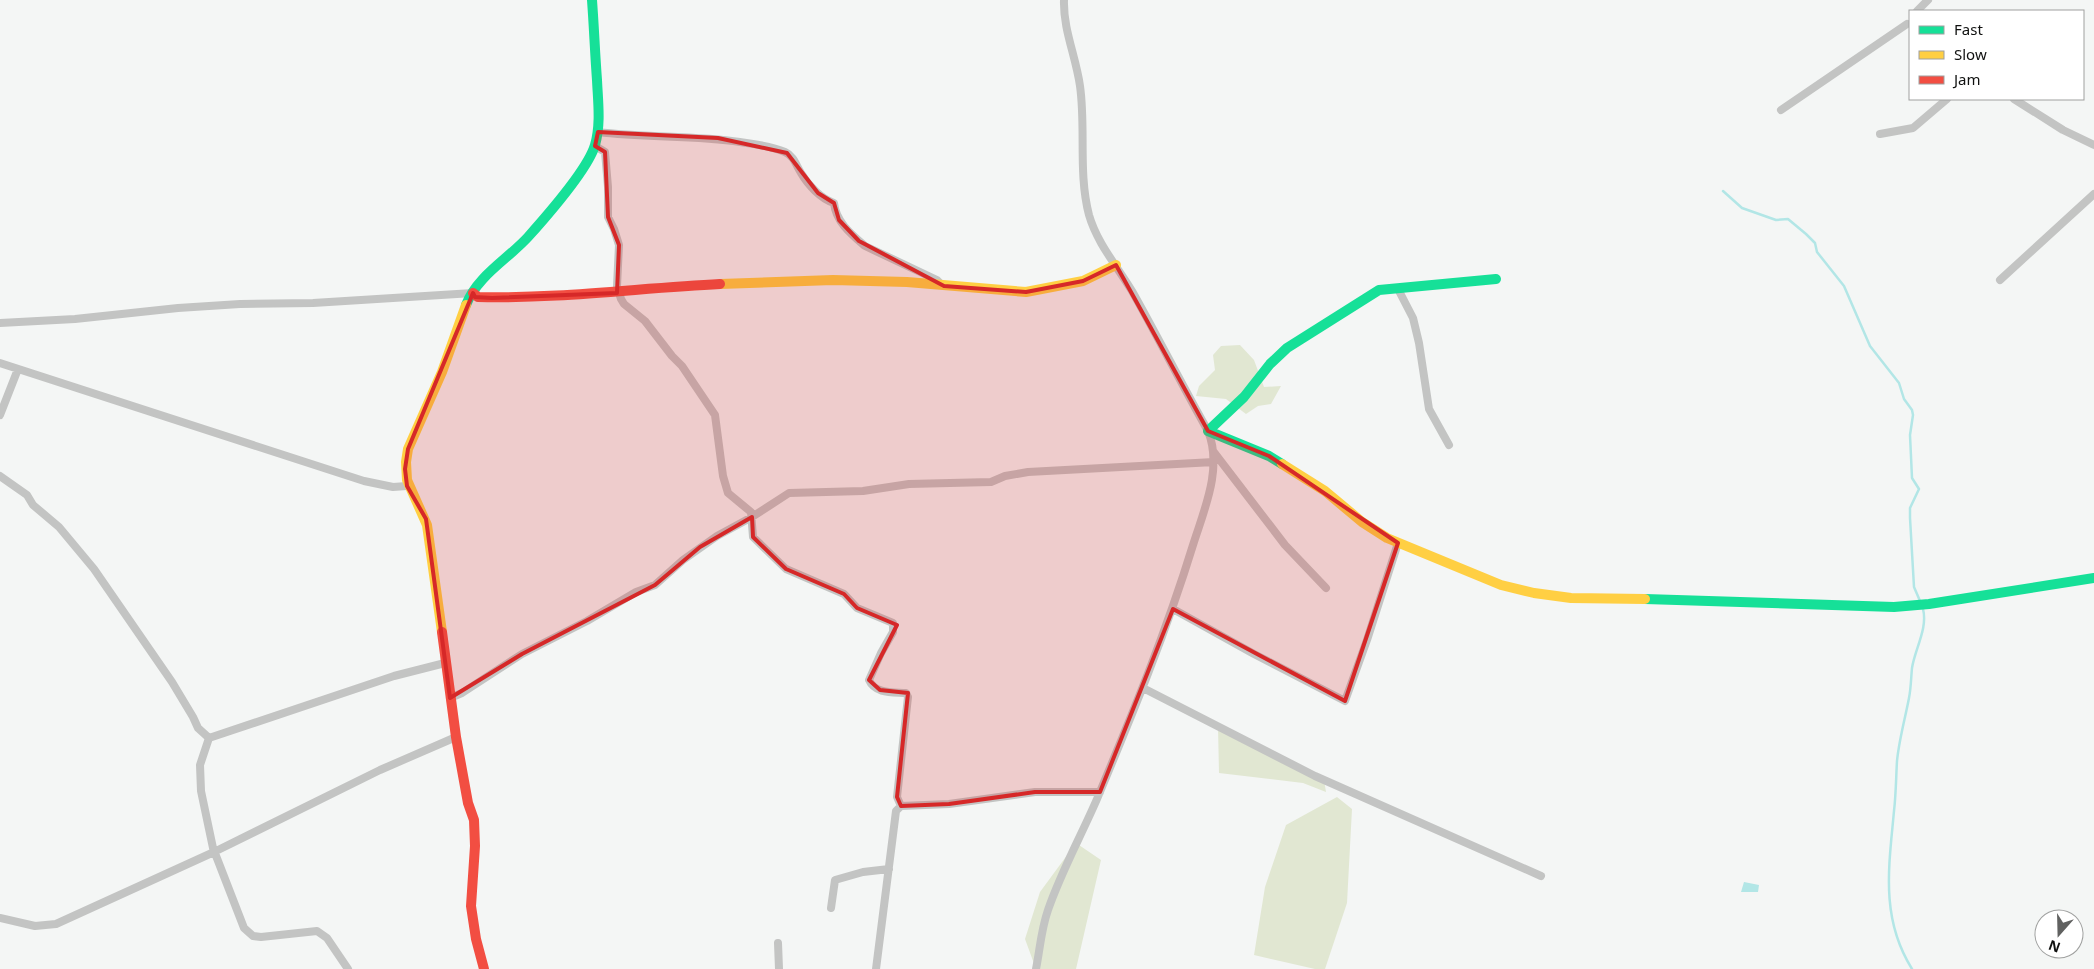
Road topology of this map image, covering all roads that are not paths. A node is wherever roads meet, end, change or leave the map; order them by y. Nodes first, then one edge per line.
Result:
1 (592, 0) edge
2 (1064, 0) edge
3 (1928, 0) edge
4 (1918, 10) edge
5 (1909, 24) edge
6 (1946, 100) edge
7 (2016, 100) edge
8 (1781, 110) dead end
9 (598, 132) junction
10 (1880, 134) dead end
11 (2094, 145) edge
12 (594, 146) junction
13 (2094, 194) edge
14 (1116, 265) junction
15 (1496, 279) dead end
16 (2000, 280) dead end
17 (944, 286) junction
18 (1398, 289) junction
19 (620, 292) junction
20 (472, 293) junction
21 (0, 323) edge
22 (0, 363) edge
23 (18, 369) junction
24 (0, 414) edge
25 (1208, 432) junction
26 (1449, 446) dead end
27 (1212, 450) junction
28 (1214, 462) junction
29 (0, 476) edge
30 (407, 486) junction
31 (752, 517) junction
32 (1398, 543) junction
33 (2094, 578) edge
34 (1326, 588) dead end
35 (1173, 608) junction
36 (445, 663) junction
37 (1143, 688) junction
38 (450, 698) junction
39 (456, 736) junction
40 (209, 738) junction
41 (1100, 792) junction
42 (901, 806) junction
43 (214, 852) junction
44 (889, 869) junction
45 (1542, 876) dead end
46 (831, 908) dead end
47 (0, 918) edge
48 (778, 942) dead end
49 (348, 969) edge
50 (484, 969) edge
51 (779, 969) edge
52 (876, 969) edge
53 (1036, 969) edge

1 - 9 street
2 - 14 street
3 - 4 street
5 - 8 street
6 - 10 street
7 - 11 street
9 - 12 street
9 - 17 street
12 - 19 street
12 - 20 street
13 - 16 street
14 - 17 street
14 - 25 street
15 - 18 street
17 - 19 street
18 - 25 street
18 - 26 street
19 - 20 street
19 - 31 street
20 - 21 street
20 - 30 street
22 - 23 street
23 - 24 street
23 - 30 street
25 - 27 street
25 - 32 street
27 - 28 street
27 - 34 street
28 - 31 street
28 - 35 street
29 - 40 street
30 - 36 street
31 - 38 street
31 - 42 street
32 - 33 street
32 - 35 street
35 - 37 street
36 - 38 street
36 - 40 street
37 - 41 street
37 - 45 street
38 - 39 street
39 - 43 street
39 - 50 street
40 - 43 street
41 - 42 street
41 - 53 street
42 - 44 street
43 - 47 street
43 - 49 street
44 - 46 street
44 - 52 street
48 - 51 street

